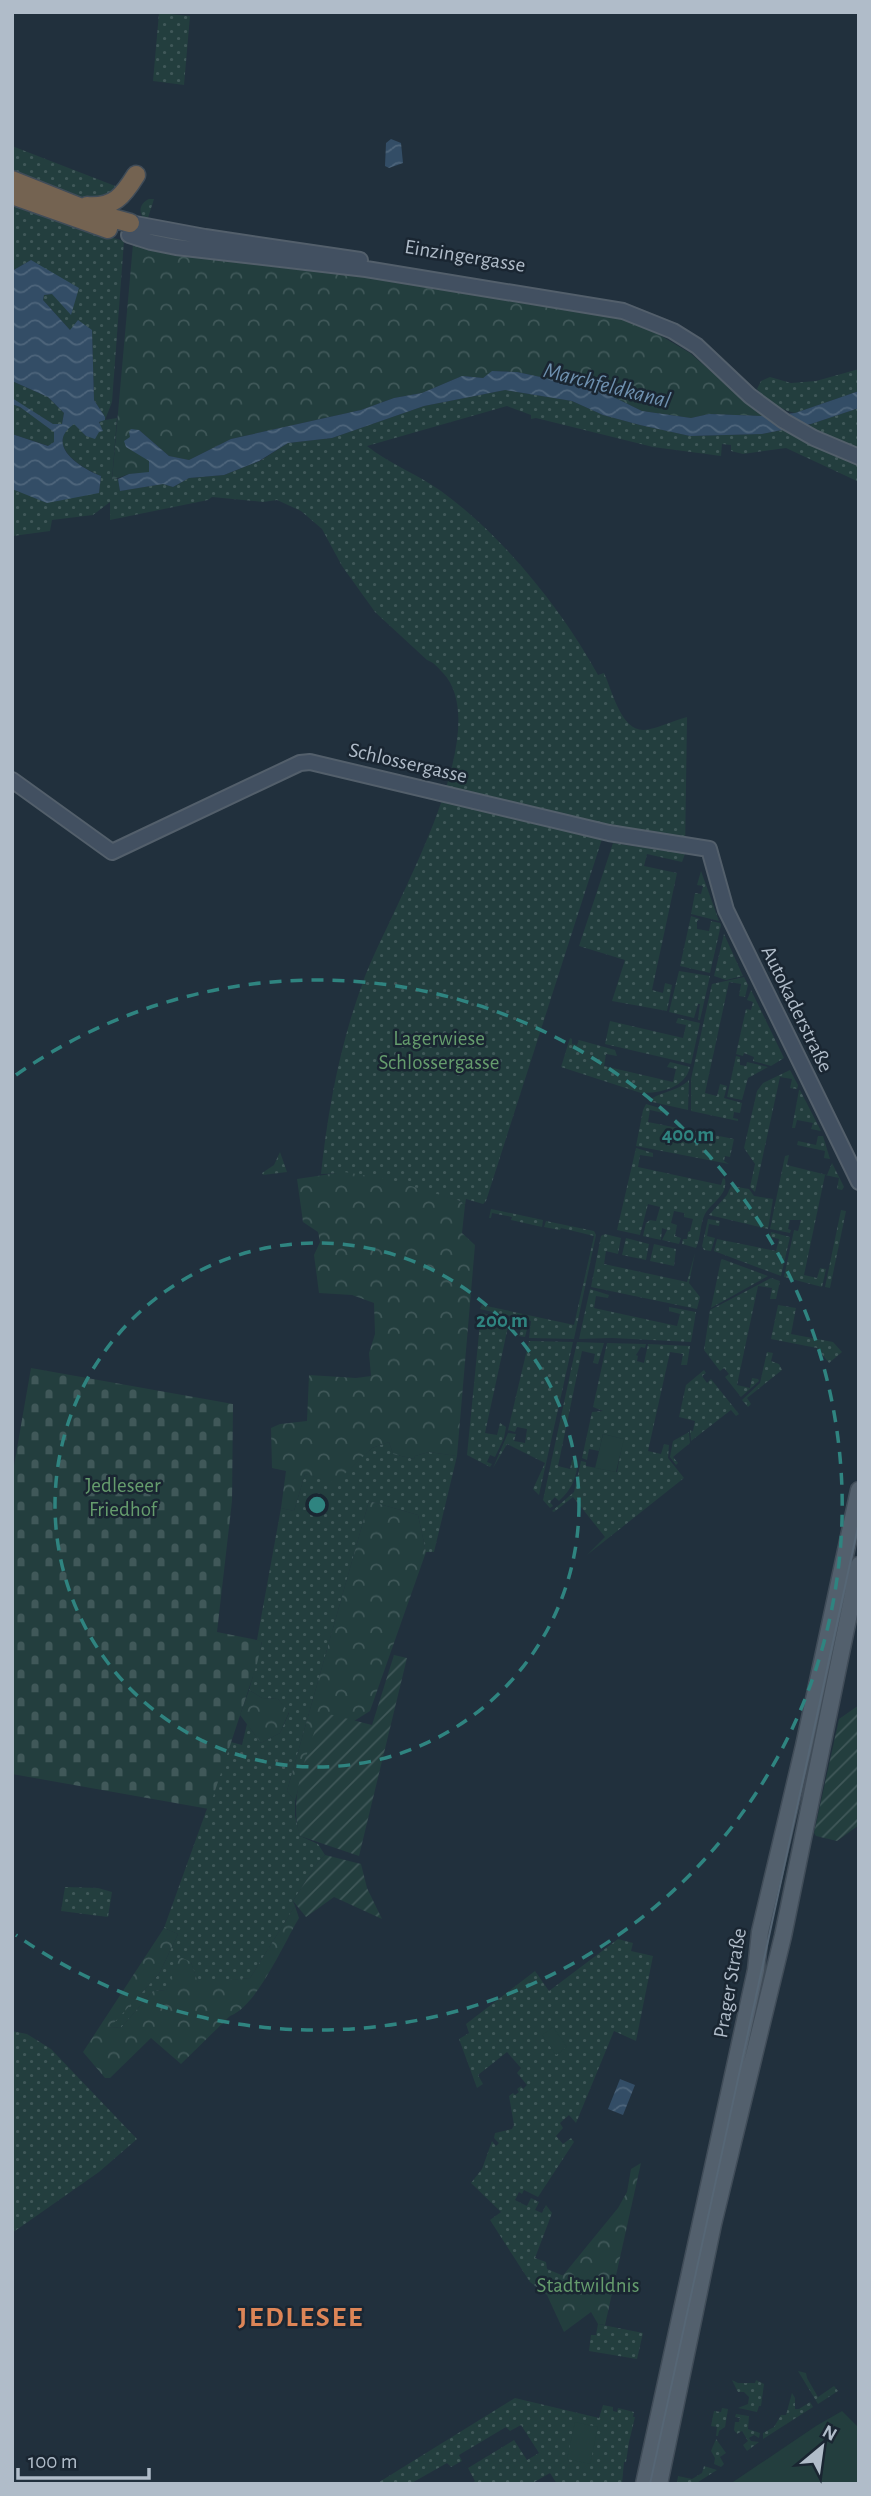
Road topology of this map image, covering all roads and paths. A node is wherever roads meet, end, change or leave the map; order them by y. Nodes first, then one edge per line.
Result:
1 (136, 175) dead end
2 (12, 180) edge
3 (12, 195) edge
4 (80, 206) junction
5 (130, 229) junction
6 (859, 457) edge
7 (12, 780) edge
8 (709, 849) joint
9 (857, 1174) edge
10 (859, 1490) edge
11 (859, 1565) edge
12 (782, 1837) junction
13 (801, 1843) junction
14 (644, 2484) edge
15 (659, 2484) edge

1 - 4 highway
2 - 4 highway
3 - 5 highway
4 - 5 highway
5 - 6 street, Einzingergasse
7 - 8 street, Schlossergasse
8 - 9 street, Autokaderstraße
10 - 12 main road, Prager Straße
11 - 13 main road, Prager Straße
12 - 13 main road
12 - 14 main road, Prager Straße
13 - 15 main road, Prager Straße

